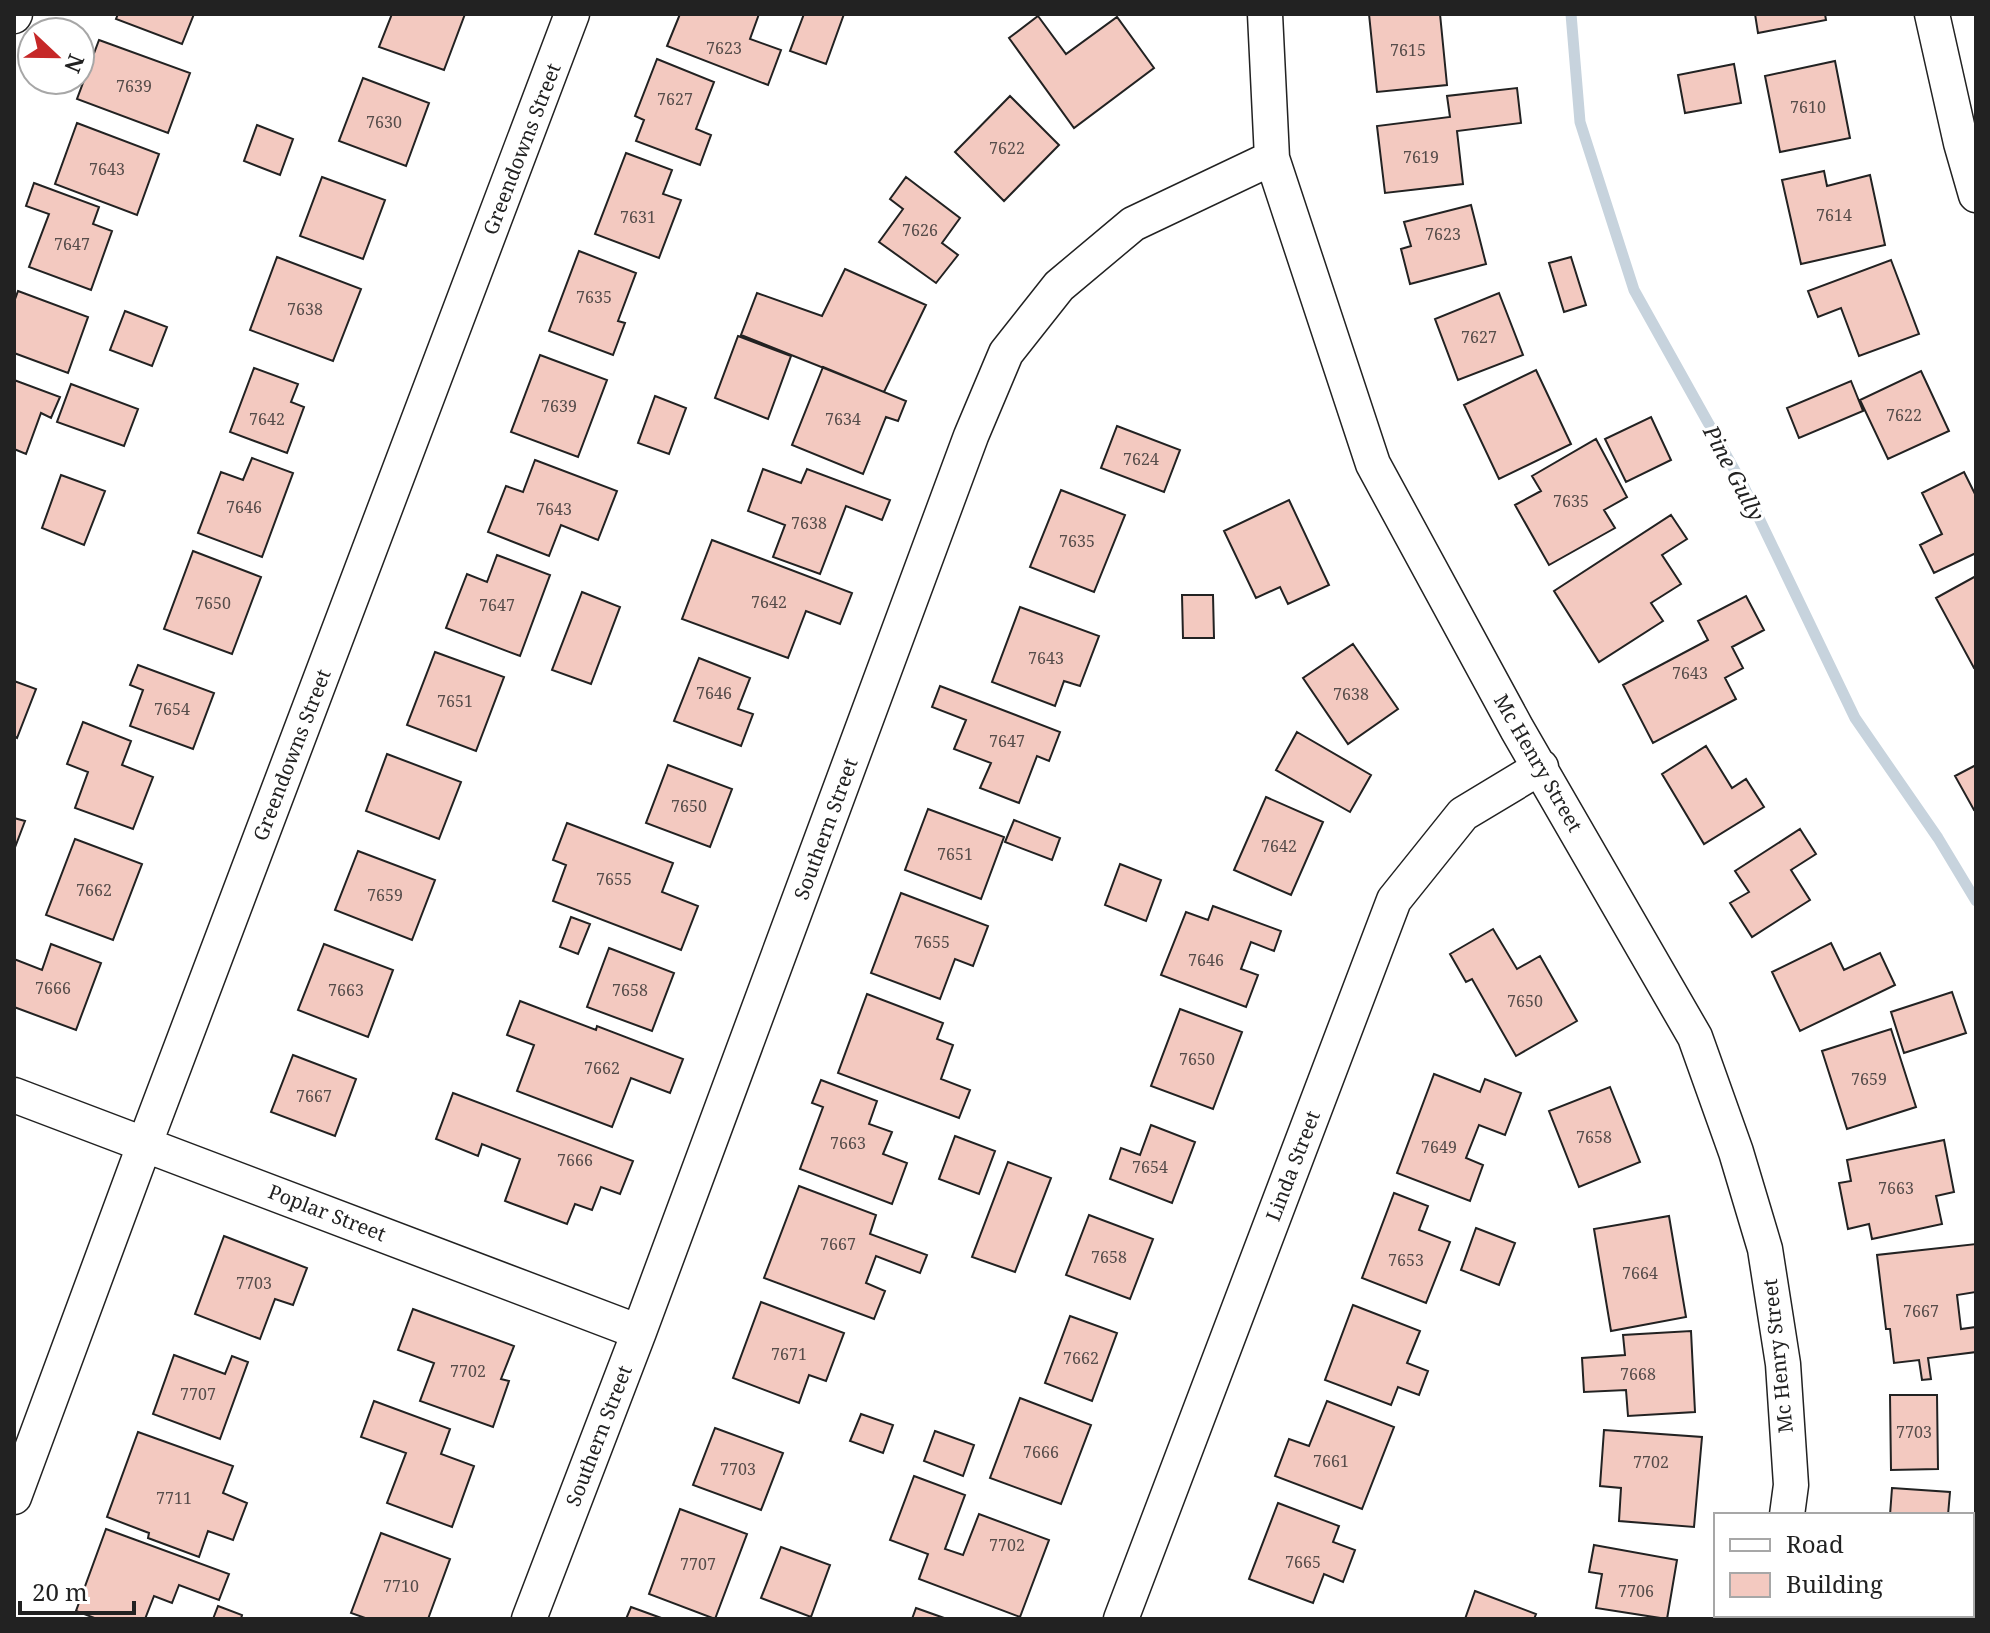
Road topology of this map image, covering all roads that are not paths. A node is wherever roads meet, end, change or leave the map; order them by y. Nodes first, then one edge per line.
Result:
1 (572, 14) edge
2 (1265, 14) edge
3 (1932, 14) edge
4 (1272, 158) junction
5 (1976, 195) edge
6 (1541, 767) junction
7 (14, 1095) edge
8 (145, 1143) junction
9 (639, 1332) junction
10 (14, 1497) edge
11 (1787, 1513) edge
12 (529, 1619) edge
13 (1121, 1619) edge

1 - 8 street, Greendowns Street
2 - 4 street, Mc Henry Street
3 - 5 street
4 - 6 street, Mc Henry Street
4 - 9 street, Southern Street
6 - 11 street, Mc Henry Street
6 - 13 street, Linda Street
7 - 8 street, Poplar Street
8 - 9 street, Poplar Street
8 - 10 street, Greendowns Street
9 - 12 street, Southern Street

